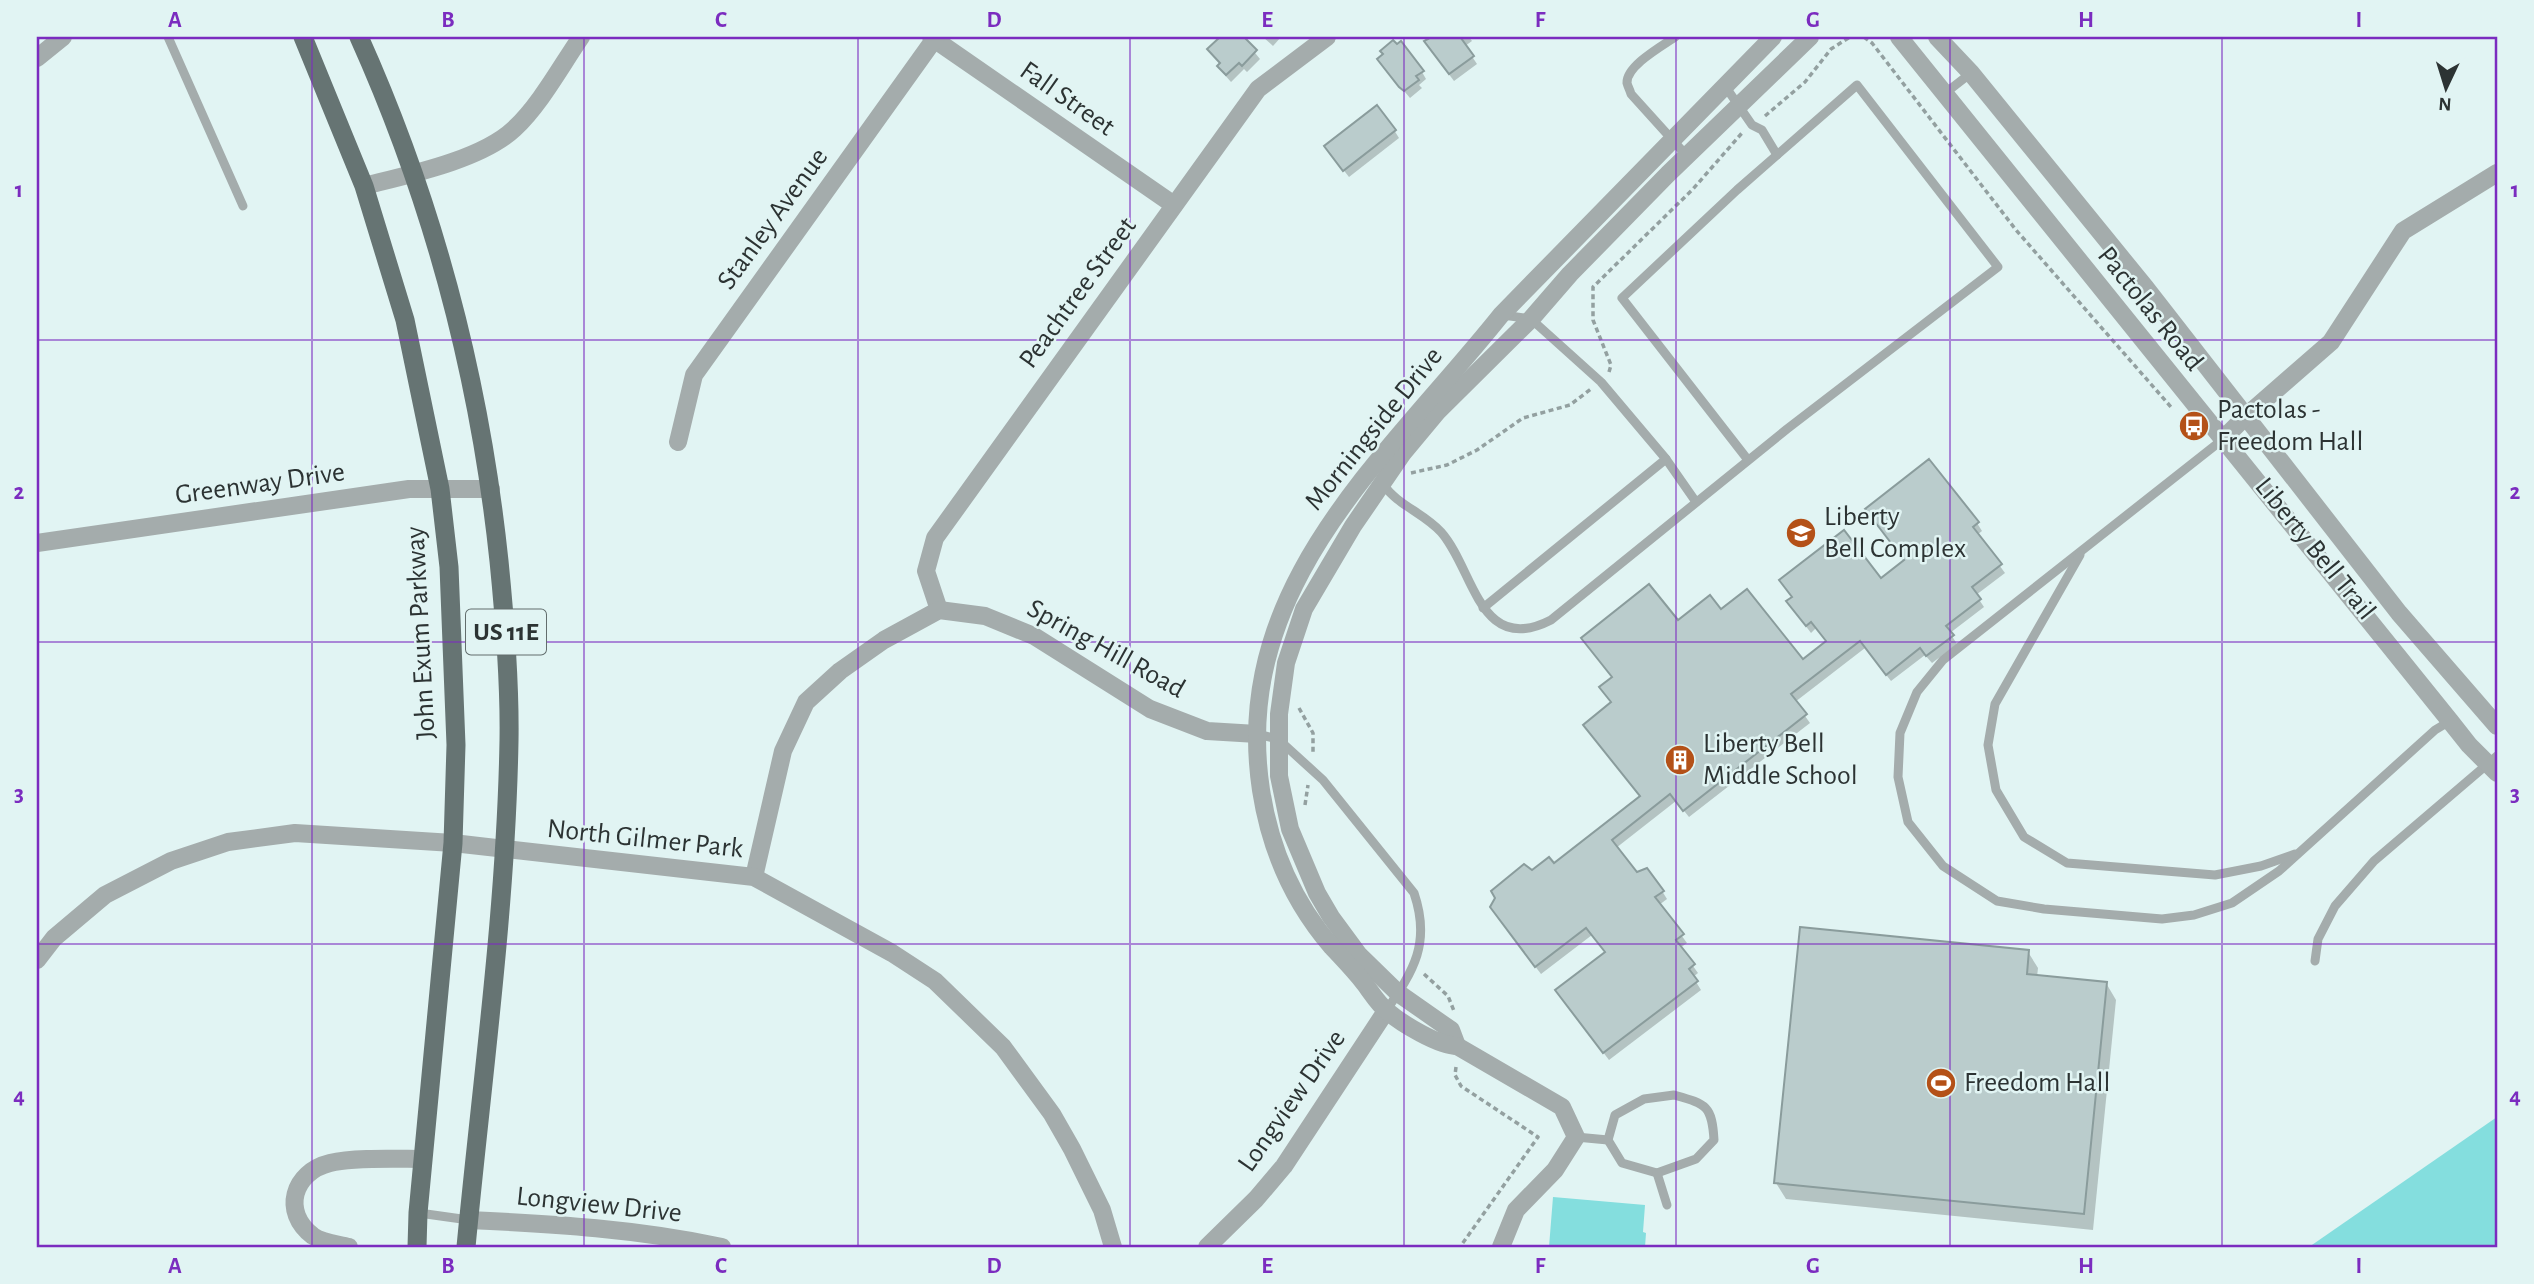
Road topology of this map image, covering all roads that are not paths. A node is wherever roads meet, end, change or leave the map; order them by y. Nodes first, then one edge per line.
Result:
1 (168, 37) edge
2 (303, 37) edge
3 (359, 37) edge
4 (581, 37) edge
5 (1327, 37) edge
6 (1675, 37) edge
7 (1773, 37) edge
8 (1810, 37) edge
9 (1899, 37) edge
10 (1937, 37) edge
11 (933, 38) edge
12 (55, 39) edge
13 (37, 58) edge
14 (1971, 73) junction
15 (1725, 86) junction
16 (1944, 94) junction
17 (1739, 104) junction
18 (1672, 141) junction
19 (1777, 155) junction
20 (1687, 156) junction
21 (2497, 173) edge
22 (413, 174) junction
23 (364, 186) junction
24 (1174, 205) junction
25 (243, 206) dead end
26 (1501, 314) junction
27 (1531, 319) junction
28 (2245, 417) junction
29 (2222, 440) junction
30 (678, 442) dead end
31 (1666, 459) junction
32 (1748, 460) junction
33 (1370, 467) junction
34 (1383, 484) junction
35 (440, 489) junction
36 (491, 489) junction
37 (1696, 502) junction
38 (37, 542) edge
39 (2083, 551) junction
40 (1483, 608) junction
41 (939, 610) junction
42 (2450, 721) junction
43 (2497, 726) edge
44 (1256, 734) junction
45 (1278, 739) junction
46 (2494, 765) edge
47 (453, 843) junction
48 (504, 850) junction
49 (2300, 852) junction
50 (754, 877) junction
51 (37, 960) edge
52 (2315, 961) dead end
53 (1398, 993) junction
54 (1386, 1011) junction
55 (1457, 1046) junction
56 (1576, 1137) junction
57 (1608, 1140) junction
58 (423, 1159) junction
59 (1657, 1173) junction
60 (1667, 1205) dead end
61 (418, 1213) junction
62 (469, 1220) junction
63 (349, 1247) edge
64 (417, 1247) edge
65 (467, 1247) edge
66 (723, 1247) edge
67 (1113, 1247) edge
68 (1207, 1247) edge
69 (1501, 1247) edge

1 - 25 lane
2 - 23 main road, John Exum Parkway / US 11E
3 - 22 main road, US 11E
4 - 22 street
5 - 24 street, Peachtree Street
6 - 18 lane
7 - 15 street, Morningside Drive
8 - 17 street, Morningside Drive
9 - 16 street, Pactolas Road
10 - 14 street, Pactolas Road
11 - 24 street, Fall Street
11 - 30 street, Stanley Avenue
12 - 13 street
14 - 16 lane
14 - 28 street, Pactolas Road
15 - 17 lane
15 - 18 street, Morningside Drive
16 - 29 street, Pactolas Road
17 - 19 lane
17 - 20 street, Morningside Drive
18 - 20 lane
18 - 26 street, Morningside Drive
19 - 32 lane
19 - 32 lane
20 - 27 street, Morningside Drive
21 - 28 street
22 - 23 street
22 - 36 main road, US 11E
23 - 35 main road, John Exum Parkway / US 11E
24 - 41 street, Peachtree Street
26 - 27 lane
26 - 33 street, Morningside Drive
27 - 31 lane
27 - 34 street, Morningside Drive
28 - 29 street
28 - 43 street, Pactolas Road
29 - 39 lane
29 - 42 street, Pactolas Road
31 - 37 lane
31 - 40 lane
32 - 37 lane
33 - 34 lane
33 - 44 street, Morningside Drive
34 - 40 lane
34 - 45 street, Morningside Drive
35 - 36 street, Greenway Drive
35 - 38 street, Greenway Drive
35 - 47 main road, John Exum Parkway / US 11E
36 - 48 main road, US 11E
37 - 40 lane
39 - 49 lane
39 - 49 lane
41 - 44 street, Spring Hill Road
41 - 50 street
42 - 46 street, Pactolas Road
42 - 49 lane
44 - 45 lane
44 - 54 street, Morningside Drive
45 - 53 street, Morningside Drive
45 - 53 lane
46 - 52 lane
47 - 48 street, North Gilmer Park
47 - 51 street, North Gilmer Park
47 - 58 main road, John Exum Parkway / US 11E
48 - 50 street, North Gilmer Park
48 - 62 main road, US 11E
50 - 67 street, North Gilmer Park
53 - 54 lane
53 - 55 street, Morningside Drive
54 - 55 street, Morningside Drive
54 - 68 street, Longview Drive
55 - 56 street
56 - 57 lane
56 - 69 street
57 - 59 lane
57 - 59 lane
58 - 61 main road, John Exum Parkway / US 11E
58 - 63 street
59 - 60 lane
61 - 62 lane
61 - 64 main road, John Exum Parkway / US 11E
62 - 65 main road, US 11E
62 - 66 street, Longview Drive

